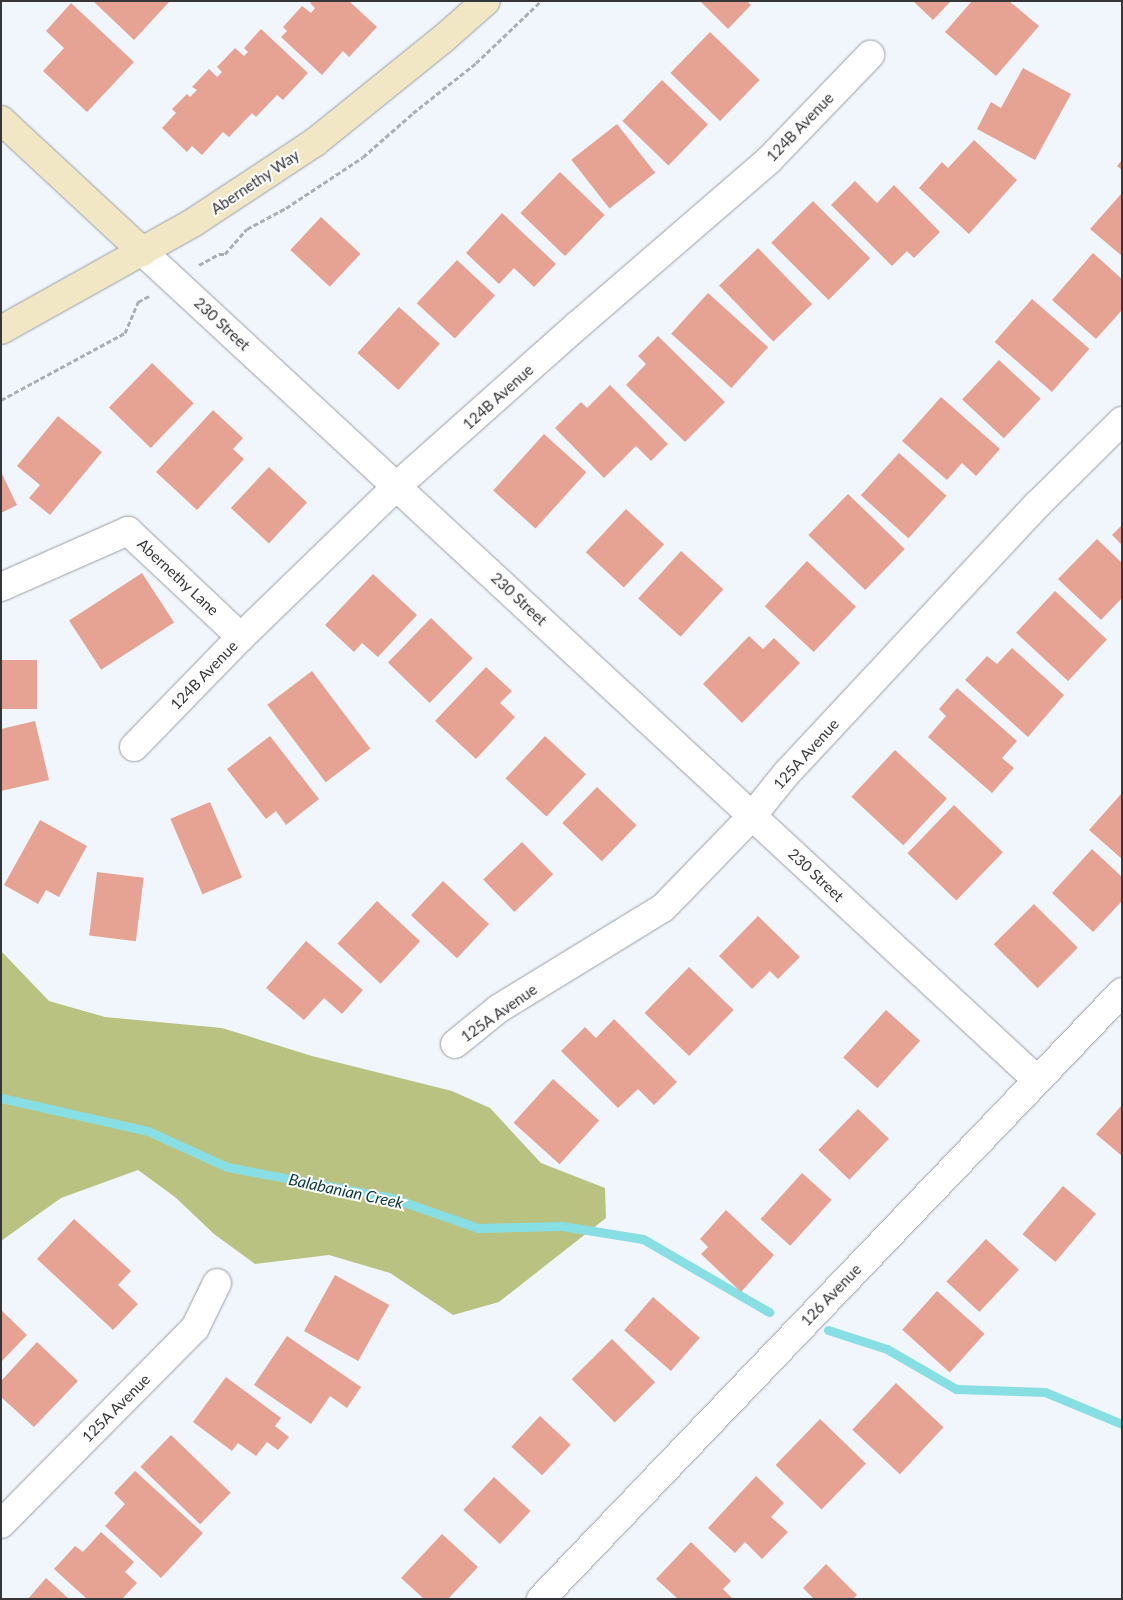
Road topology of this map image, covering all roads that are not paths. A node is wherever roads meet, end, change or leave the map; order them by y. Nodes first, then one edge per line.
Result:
1 (486, 1) edge
2 (870, 55) dead end
3 (1, 120) edge
4 (144, 252) junction
5 (1, 330) edge
6 (1122, 421) edge
7 (397, 486) junction
8 (1, 587) edge
9 (241, 637) junction
10 (134, 747) dead end
11 (752, 816) junction
12 (1122, 992) edge
13 (455, 1044) dead end
14 (1036, 1080) junction
15 (217, 1283) dead end
16 (7, 1507) edge
17 (541, 1599) edge

1 - 4 main road, Abernethy Way
2 - 7 street, 124B Avenue
3 - 4 main road, 230 Street
4 - 5 main road, Abernethy Way
4 - 7 street, 230 Street
6 - 11 street, 125A Avenue
7 - 9 street, 124B Avenue
7 - 11 street, 230 Street
8 - 9 street, Abernethy Lane
9 - 10 street, 124B Avenue
11 - 13 street, 125A Avenue
11 - 14 street, 230 Street
12 - 14 street, 126 Avenue
14 - 17 street, 126 Avenue
15 - 16 street, 125A Avenue

